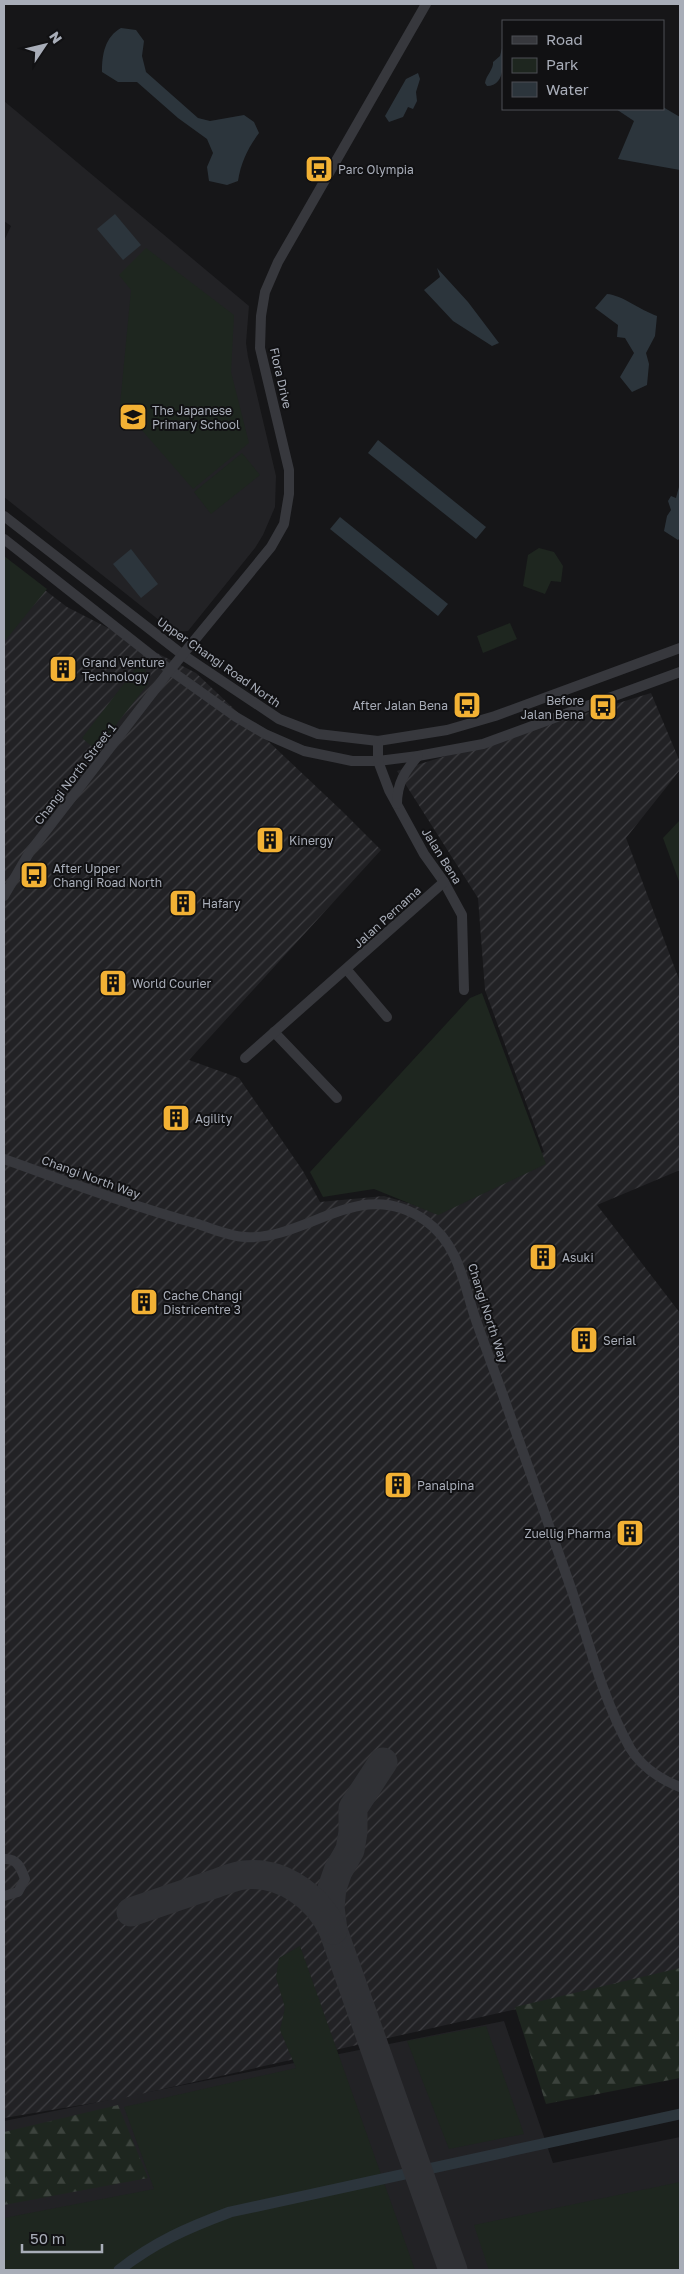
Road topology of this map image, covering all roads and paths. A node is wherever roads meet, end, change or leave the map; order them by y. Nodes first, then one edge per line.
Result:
1 (426, 4) edge
2 (4, 516) edge
3 (4, 539) edge
4 (680, 648) edge
5 (183, 655) junction
6 (170, 670) junction
7 (680, 672) edge
8 (378, 741) junction
9 (418, 756) junction
10 (378, 761) junction
11 (398, 806) junction
12 (444, 882) junction
13 (4, 896) edge
14 (347, 970) junction
15 (464, 990) dead end
16 (387, 1017) dead end
17 (274, 1032) junction
18 (245, 1058) dead end
19 (337, 1098) dead end
20 (4, 1159) edge
21 (680, 1787) edge
22 (4, 1859) edge
23 (4, 1896) edge

1 - 5 street, Flora Drive
2 - 5 street, Upper Changi Road North
3 - 6 street
4 - 8 street, Upper Changi Road North
5 - 6 street, Flora Drive
5 - 8 street, Upper Changi Road North
6 - 10 street
6 - 13 street, Changi North Street 1
7 - 9 street
8 - 10 street, Jalan Bena
9 - 10 street
9 - 11 street
10 - 11 street, Jalan Bena
11 - 12 street, Jalan Bena
12 - 14 street, Jalan Pernama
12 - 15 street, Jalan Bena
14 - 16 street
14 - 17 street, Jalan Pernama
17 - 18 street, Jalan Pernama
17 - 19 street
20 - 21 street, Changi North Way
22 - 23 street

